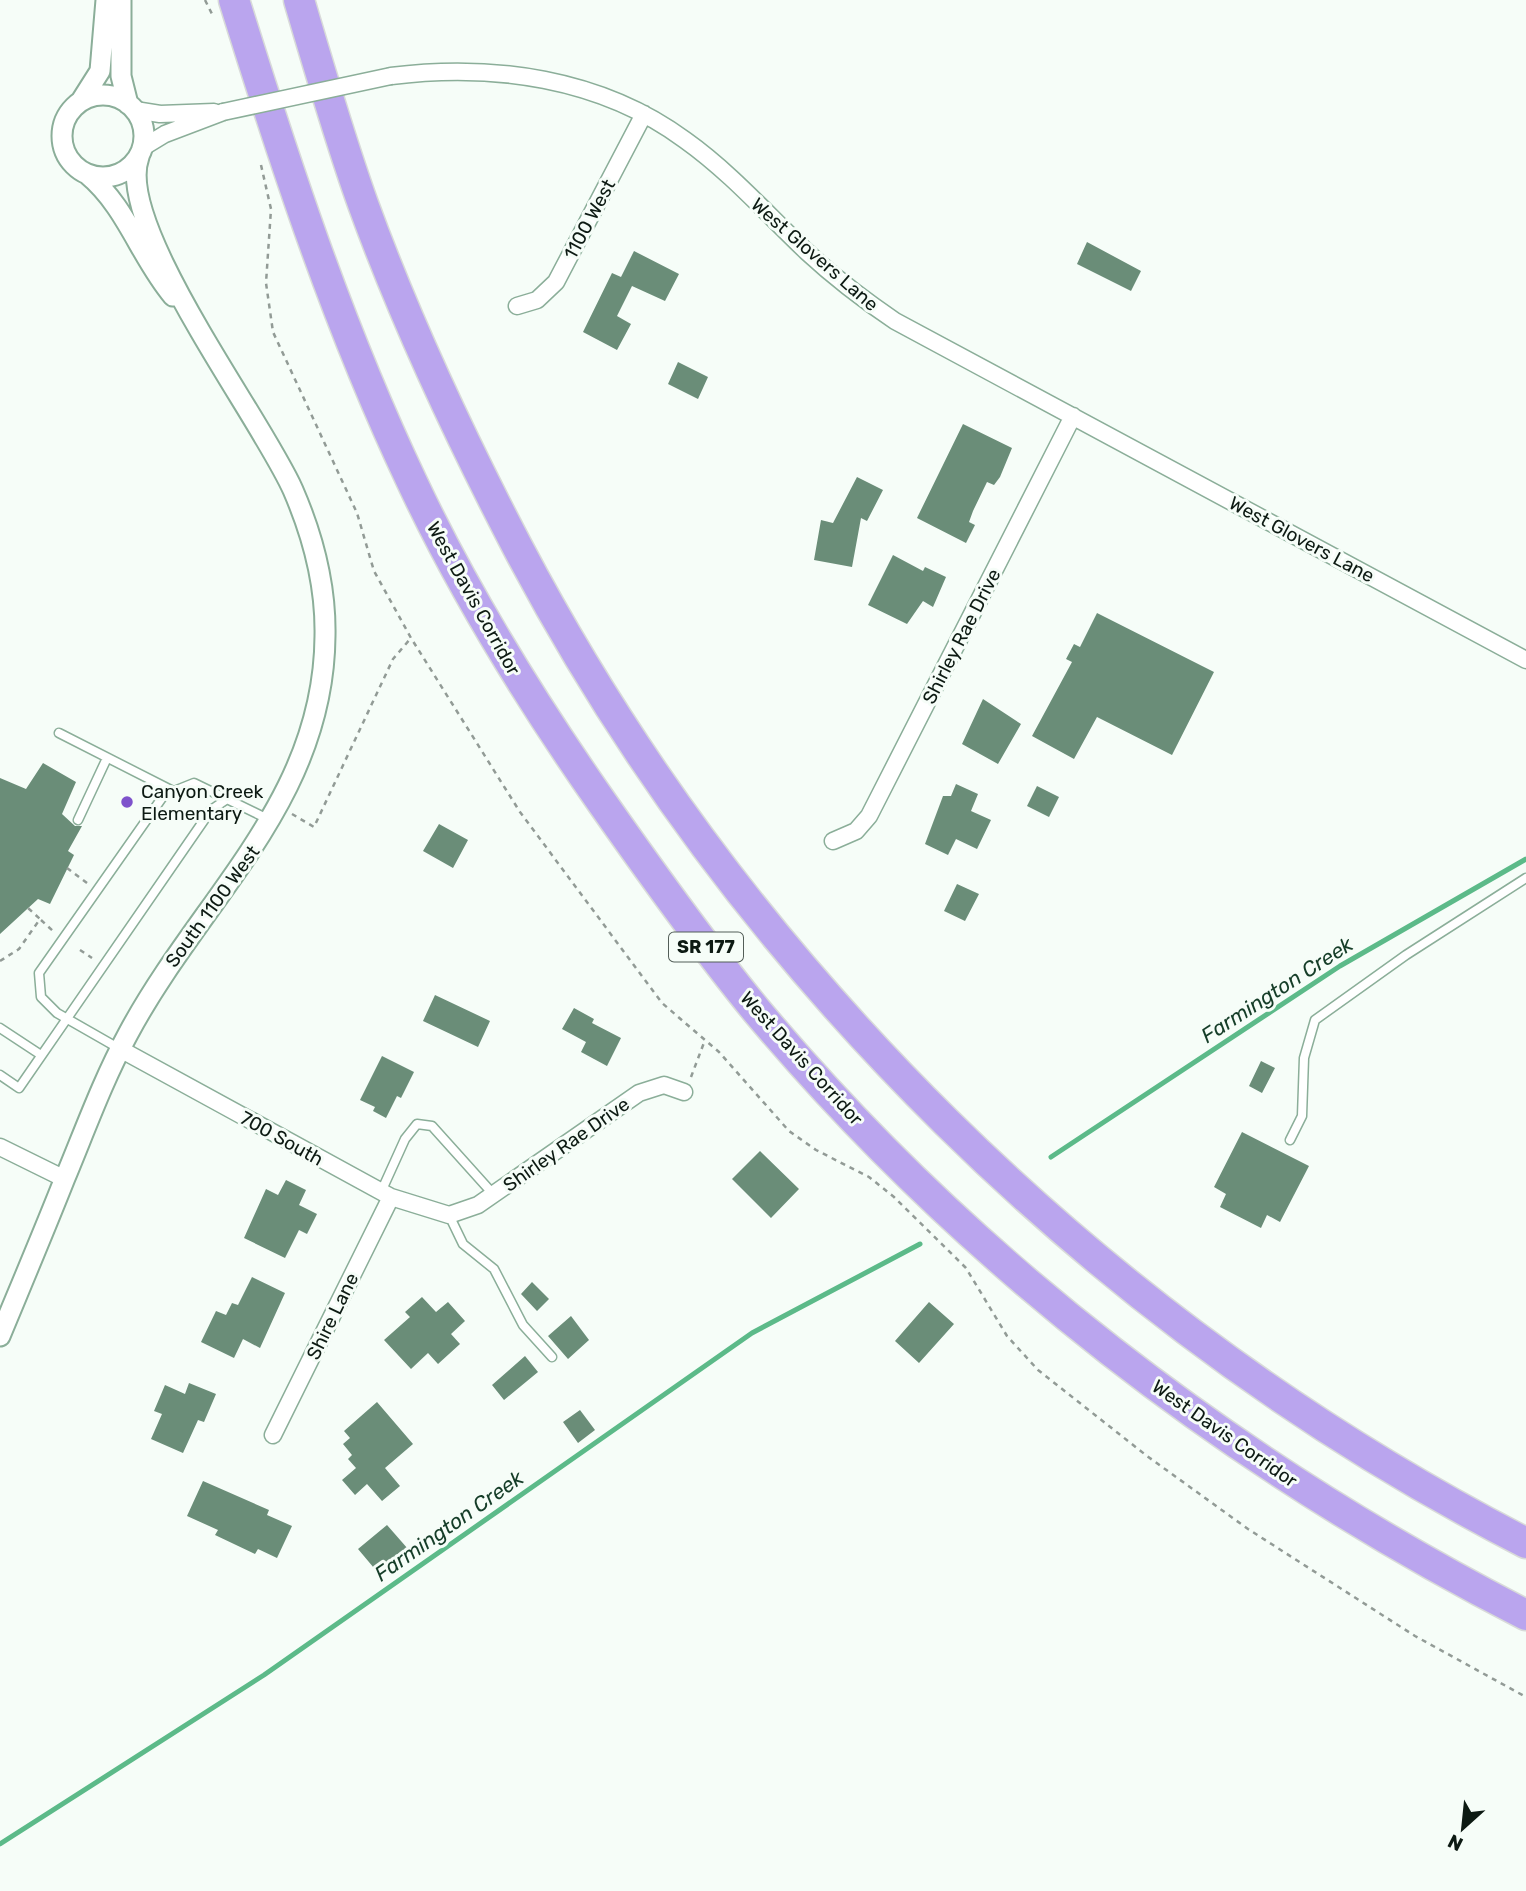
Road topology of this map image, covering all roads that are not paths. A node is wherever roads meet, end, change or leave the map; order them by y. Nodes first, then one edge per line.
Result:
1 (106, 0) edge
2 (121, 0) edge
3 (234, 0) edge
4 (299, 0) edge
5 (81, 101) junction
6 (131, 107) junction
7 (644, 114) junction
8 (192, 117) junction
9 (141, 152) junction
10 (87, 174) junction
11 (517, 306) dead end
12 (192, 318) junction
13 (1073, 416) junction
14 (1526, 660) edge
15 (59, 733) dead end
16 (107, 758) junction
17 (173, 791) junction
18 (227, 799) junction
19 (275, 813) junction
20 (78, 820) dead end
21 (833, 841) dead end
22 (1526, 878) edge
23 (66, 1018) junction
24 (0, 1028) edge
25 (120, 1049) junction
26 (41, 1055) junction
27 (0, 1075) edge
28 (684, 1092) road end
29 (1290, 1140) dead end
30 (0, 1147) edge
31 (65, 1179) junction
32 (386, 1194) junction
33 (494, 1195) junction
34 (449, 1215) junction
35 (0, 1336) edge
36 (552, 1357) dead end
37 (274, 1436) dead end
38 (1526, 1543) edge
39 (1526, 1615) edge

1 - 5 street
2 - 6 street
3 - 39 highway, West Davis Corridor / SR 177
4 - 38 highway, SR 177
5 - 6 street
5 - 10 street
6 - 8 street, West Glovers Lane
6 - 9 street
7 - 8 street, West Glovers Lane, bridge
7 - 11 street, 1100 West
7 - 13 street, West Glovers Lane
8 - 9 street, West Glovers Lane
9 - 10 street
9 - 12 street, South 1100 West
10 - 12 street, South 1100 West
12 - 19 street, South 1100 West
13 - 14 street, West Glovers Lane
13 - 21 street, Shirley Rae Drive
15 - 16 lane
16 - 17 lane
16 - 20 lane
17 - 18 lane
17 - 23 lane
18 - 19 lane
18 - 23 lane
19 - 25 street, South 1100 West
22 - 29 lane
23 - 25 lane
23 - 26 lane
24 - 26 lane
25 - 31 street, South 1100 West
25 - 32 street, 700 South
26 - 27 lane
28 - 33 street, Shirley Rae Drive
30 - 31 street
31 - 35 street, South 1100 West
32 - 33 lane
32 - 34 street, 700 South
32 - 37 street, Shire Lane
33 - 34 street, Shirley Rae Drive
34 - 36 lane

